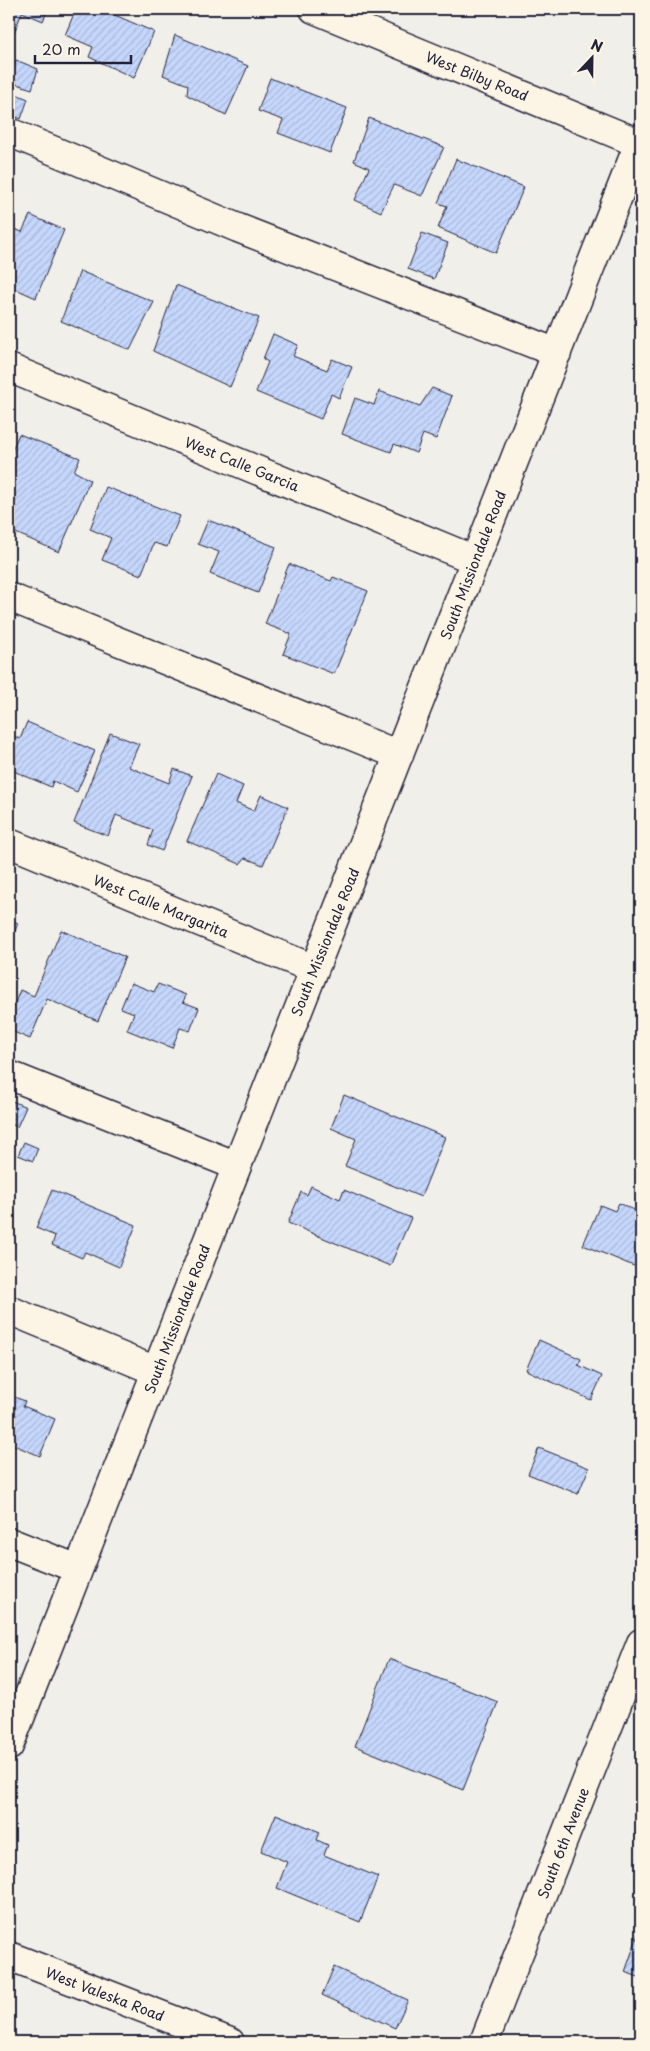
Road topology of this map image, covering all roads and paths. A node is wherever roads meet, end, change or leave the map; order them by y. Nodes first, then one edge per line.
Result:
1 (314, 9) edge
2 (9, 132) edge
3 (641, 142) edge
4 (557, 353) junction
5 (9, 368) edge
6 (475, 560) junction
7 (9, 597) edge
8 (399, 756) junction
9 (9, 843) edge
10 (314, 969) junction
11 (9, 1076) edge
12 (237, 1166) junction
13 (9, 1310) edge
14 (156, 1371) junction
15 (9, 1542) edge
16 (78, 1569) junction
17 (641, 1646) edge
18 (9, 1746) edge
19 (9, 1956) edge
20 (230, 2042) edge
21 (484, 2042) edge

1 - 3 street, West Bilby Road
2 - 4 street
3 - 4 street, South Missiondale Road
4 - 6 street, South Missiondale Road
5 - 6 street, West Calle Garcia
6 - 8 street, South Missiondale Road
7 - 8 street
8 - 10 street, South Missiondale Road
9 - 10 street, West Calle Margarita
10 - 12 street, South Missiondale Road
11 - 12 street
12 - 14 street, South Missiondale Road
13 - 14 street
14 - 16 street, South Missiondale Road
15 - 16 street
16 - 18 street, South Missiondale Road
17 - 21 street, South 6th Avenue
19 - 20 street, West Valeska Road

